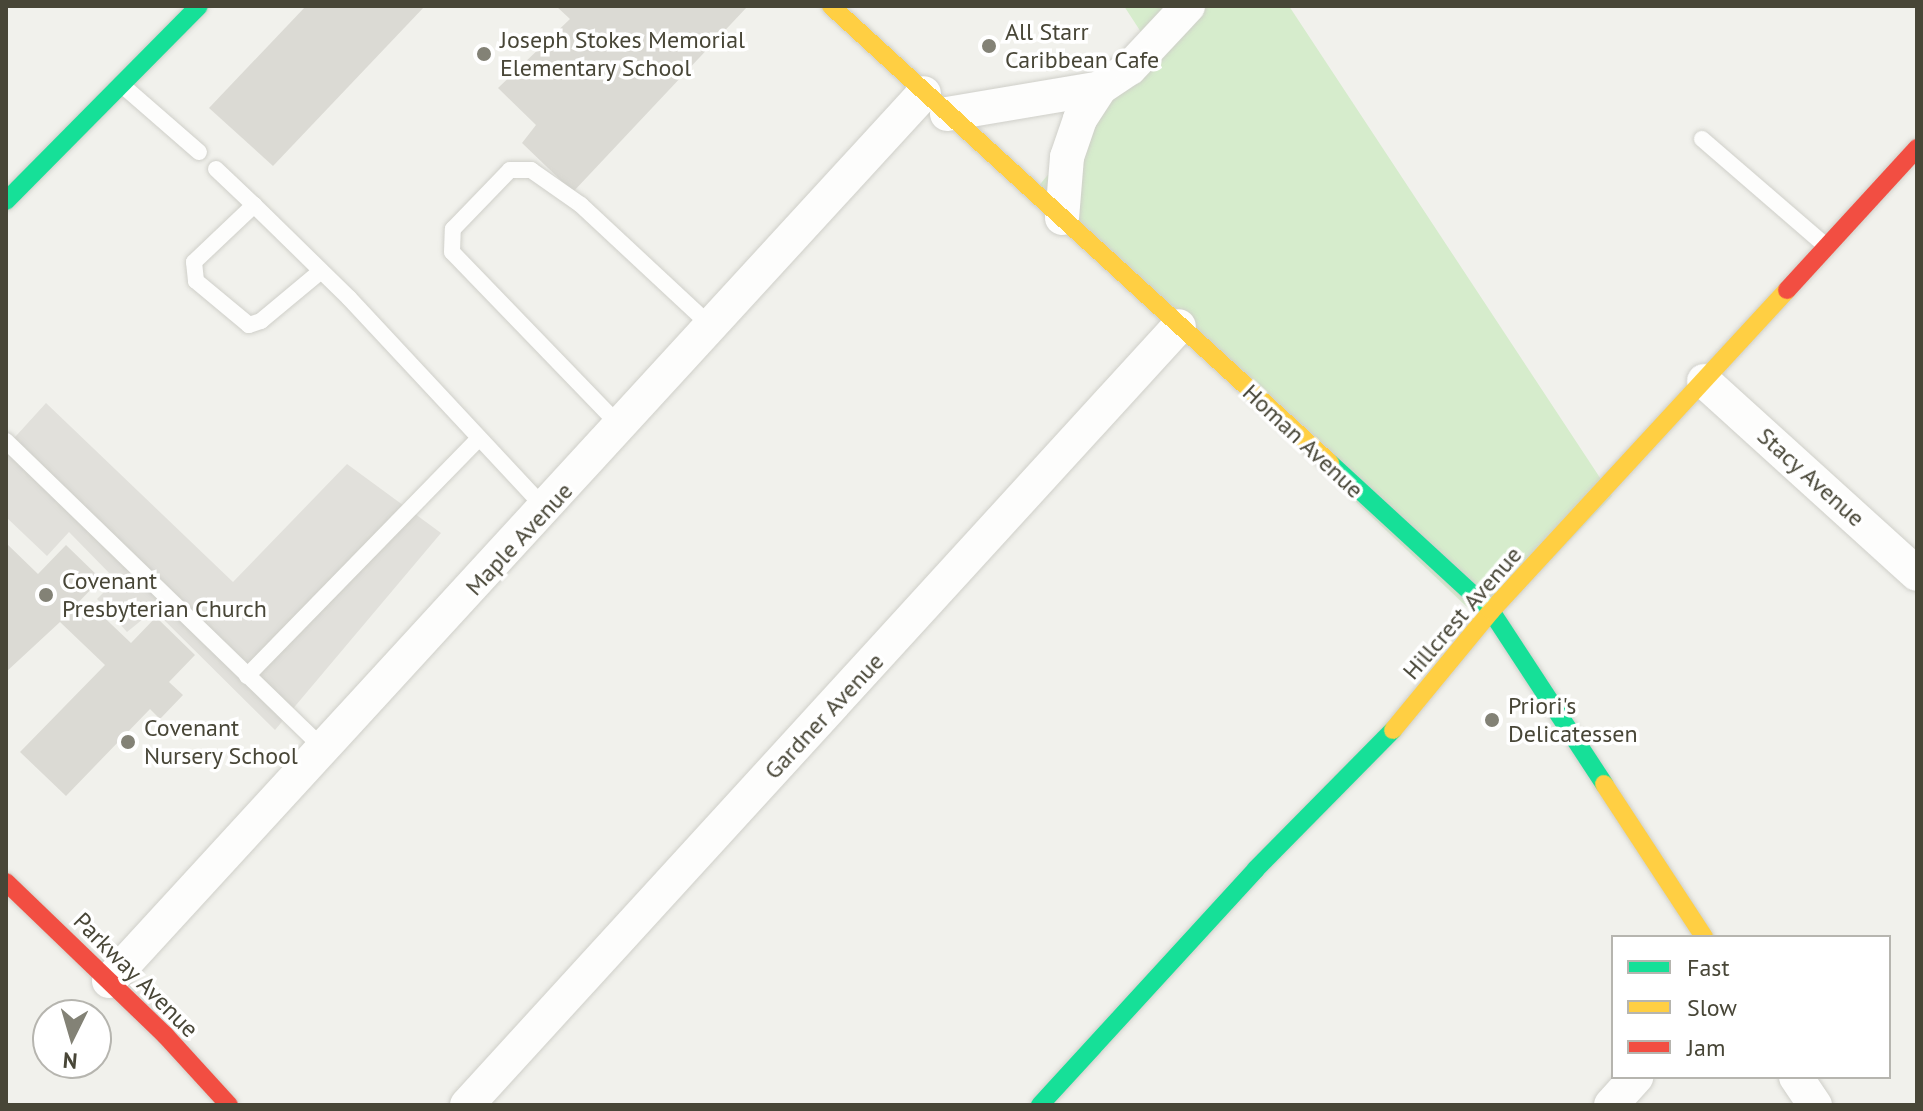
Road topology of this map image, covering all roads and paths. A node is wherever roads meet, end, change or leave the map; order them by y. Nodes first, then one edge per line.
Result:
1 (199, 6) edge
2 (831, 6) edge
3 (1188, 6) edge
4 (121, 84) junction
5 (1100, 88) junction
6 (936, 104) junction
7 (1702, 139) dead end
8 (1917, 148) edge
9 (199, 152) dead end
10 (216, 169) dead end
11 (6, 201) edge
12 (254, 205) junction
13 (1062, 218) junction
14 (1827, 247) junction
15 (321, 271) junction
16 (1179, 326) junction
17 (713, 328) junction
18 (1704, 381) junction
19 (621, 427) junction
20 (479, 438) junction
21 (6, 441) edge
22 (546, 509) junction
23 (1917, 574) edge
24 (1491, 611) junction
25 (247, 676) junction
26 (325, 749) junction
27 (9, 891) edge
28 (1703, 935) edge
29 (109, 981) junction
30 (1634, 1079) edge
31 (1797, 1079) edge
32 (229, 1105) edge
33 (467, 1105) edge
34 (1040, 1105) edge
35 (1611, 1105) edge
36 (1815, 1105) edge

1 - 4 street
2 - 6 street, Homan Avenue
3 - 5 street
4 - 9 lane
4 - 11 street
5 - 6 street
5 - 13 street
6 - 13 street, Homan Avenue
6 - 17 street, Maple Avenue
7 - 14 lane
8 - 14 street, Hillcrest Avenue
10 - 12 lane
12 - 15 lane
12 - 15 lane
13 - 16 street, Homan Avenue
14 - 18 street, Hillcrest Avenue
15 - 20 lane
16 - 24 street, Homan Avenue
16 - 33 street, Gardner Avenue
17 - 19 street, Maple Avenue
17 - 19 lane
18 - 23 street, Stacy Avenue
18 - 24 street, Hillcrest Avenue
19 - 22 street, Maple Avenue
20 - 22 lane
20 - 25 lane
21 - 25 lane
22 - 26 street, Maple Avenue
24 - 28 street, Homan Avenue
24 - 34 street, Hillcrest Avenue
25 - 26 lane
26 - 29 street, Maple Avenue
27 - 29 street, Parkway Avenue
29 - 32 street, Parkway Avenue
30 - 35 street
31 - 36 street

